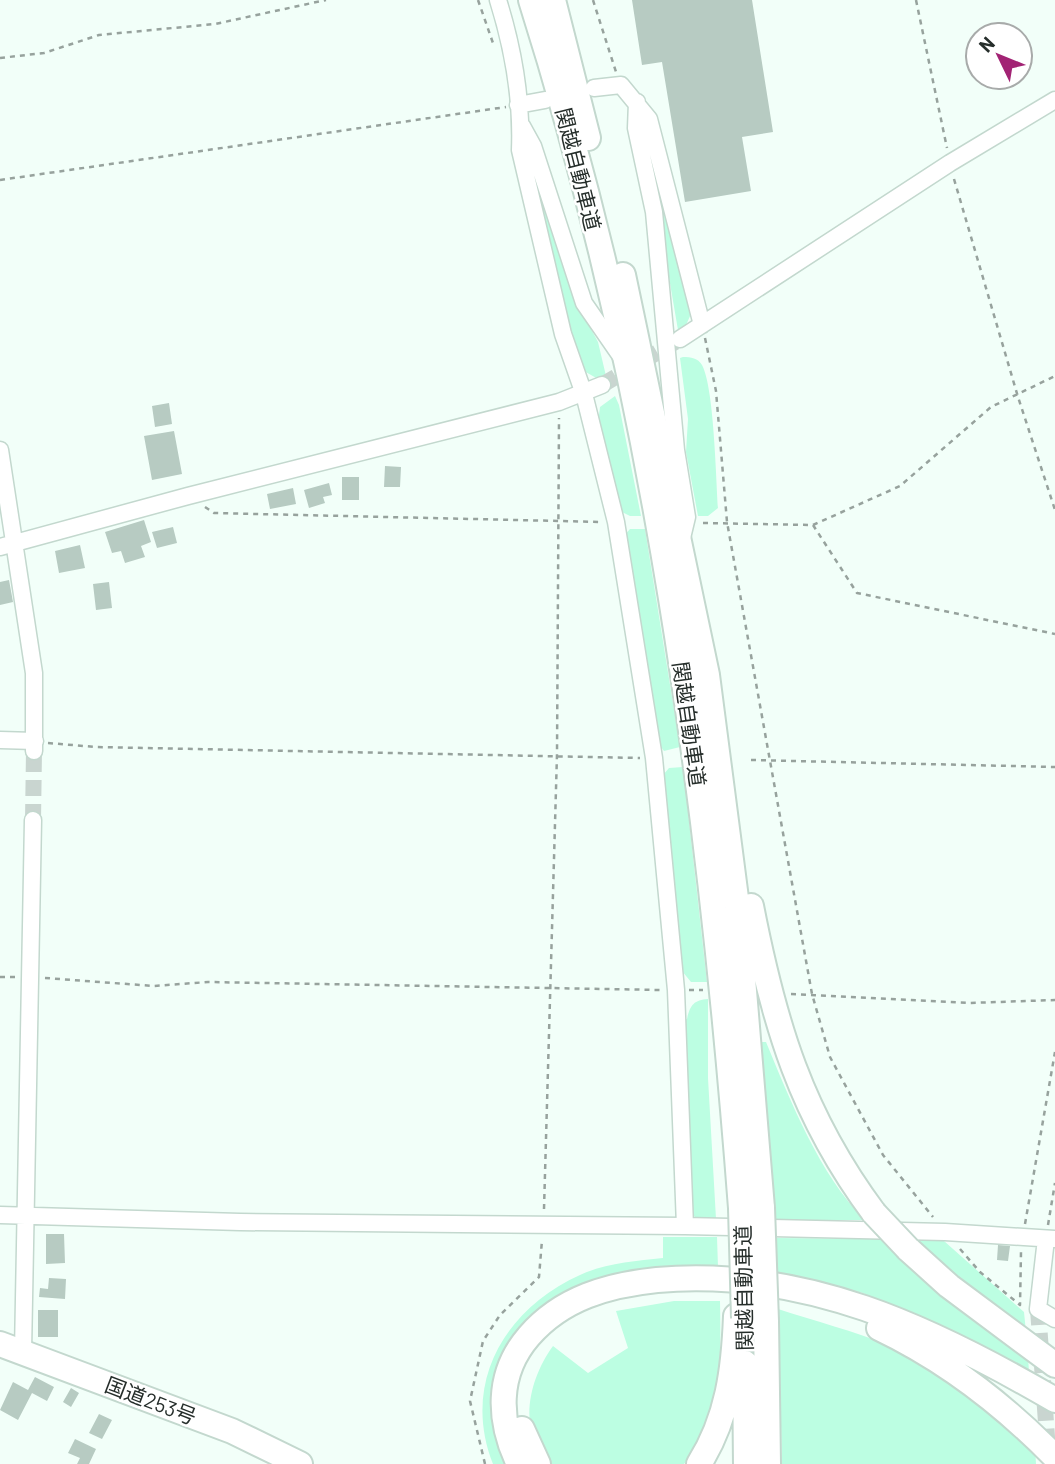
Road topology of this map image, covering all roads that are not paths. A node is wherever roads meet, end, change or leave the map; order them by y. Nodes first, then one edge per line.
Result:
1 (498, 0) edge
2 (531, 0) edge
3 (553, 0) edge
4 (594, 88) dead end
5 (545, 100) dead end
6 (1055, 100) edge
7 (637, 102) junction
8 (518, 105) junction
9 (521, 124) junction
10 (702, 325) junction
11 (680, 339) tunnel mouth
12 (626, 365) junction
13 (602, 385) tunnel mouth
14 (584, 394) junction
15 (0, 450) edge
16 (679, 543) junction
17 (7, 545) edge
18 (707, 675) junction
19 (0, 740) edge
20 (33, 820) tunnel mouth
21 (745, 1208) junction
22 (0, 1215) edge
23 (26, 1215) junction
24 (685, 1226) junction
25 (1051, 1239) edge
26 (748, 1318) junction
27 (1055, 1319) tunnel mouth
28 (0, 1344) edge
29 (23, 1352) junction
30 (1055, 1365) edge
31 (1055, 1400) edge
32 (1055, 1457) edge
33 (300, 1464) edge
34 (519, 1464) edge
35 (538, 1464) edge
36 (699, 1464) edge
37 (746, 1464) edge
38 (768, 1464) edge

1 - 8 street
2 - 12 highway, 関越自動車道
3 - 16 highway, 関越自動車道
4 - 7 street
5 - 8 street
6 - 10 street
7 - 10 street
7 - 16 street
8 - 9 street
9 - 12 street
9 - 14 street
10 - 11 street
12 - 21 highway, 関越自動車道
13 - 14 street
14 - 17 street
14 - 24 street
15 - 17 street
16 - 18 highway, 関越自動車道
17 - 19 street
18 - 21 highway, 関越自動車道
18 - 30 highway, bridge
20 - 23 street
21 - 26 highway, 関越自動車道, bridge
22 - 23 street
23 - 24 street
23 - 29 street
24 - 25 street
25 - 27 street
26 - 36 highway
26 - 37 highway, 関越自動車道
26 - 38 highway, 関越自動車道
28 - 29 highway, 国道253号
29 - 33 highway, 国道253号
31 - 34 highway
32 - 35 highway

